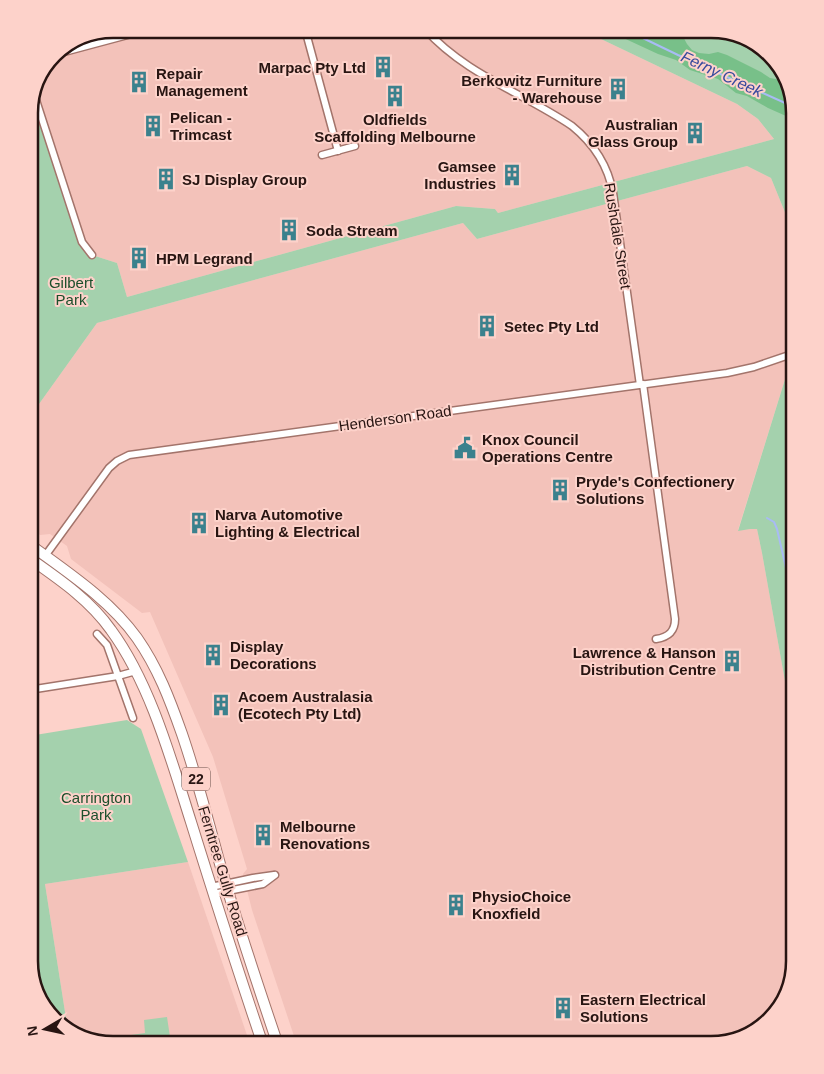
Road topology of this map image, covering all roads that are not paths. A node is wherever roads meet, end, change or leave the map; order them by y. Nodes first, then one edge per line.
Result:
1 (110, 38) edge
2 (307, 38) edge
3 (435, 38) edge
4 (72, 49) edge
5 (38, 107) edge
6 (355, 146) dead end
7 (338, 150) junction
8 (322, 155) dead end
9 (92, 256) dead end
10 (786, 356) edge
11 (641, 384) junction
12 (38, 551) edge
13 (45, 556) junction
14 (38, 564) joint
15 (97, 634) dead end
16 (656, 639) dead end
17 (154, 665) junction
18 (136, 671) junction
19 (118, 676) junction
20 (38, 689) edge
21 (133, 718) dead end
22 (227, 888) junction
23 (212, 890) junction
24 (260, 1036) edge
25 (275, 1036) edge

1 - 4 street
2 - 7 street
3 - 11 street, Rushdale Street
5 - 9 street
6 - 7 street
7 - 8 street
10 - 11 street, Henderson Road
11 - 13 street, Henderson Road
11 - 16 street, Rushdale Street
12 - 13 main road, Ferntree Gully Road / 22
13 - 14 main road
13 - 17 main road, Ferntree Gully Road / 22
14 - 18 main road, Ferntree Gully Road / 22
15 - 19 street
17 - 18 main road
17 - 22 main road, Ferntree Gully Road / 22
18 - 19 street
18 - 23 main road, Ferntree Gully Road / 22
19 - 20 street
19 - 21 street
22 - 22 street
22 - 23 street
22 - 25 main road, Ferntree Gully Road / 22
23 - 24 main road, Ferntree Gully Road / 22

